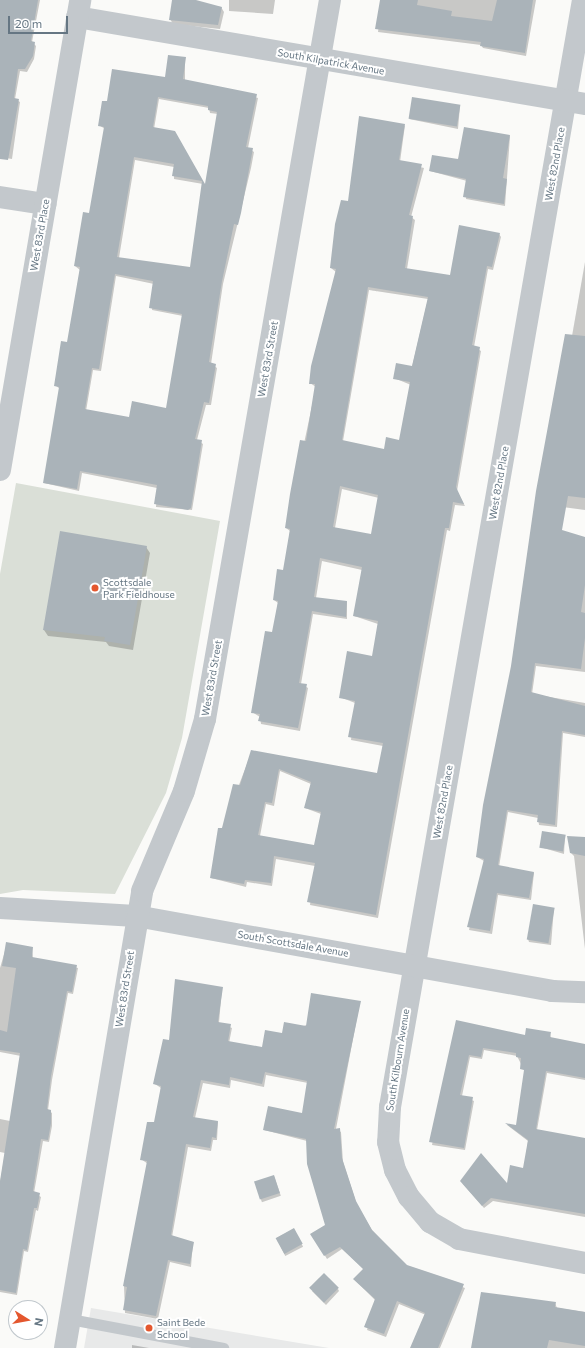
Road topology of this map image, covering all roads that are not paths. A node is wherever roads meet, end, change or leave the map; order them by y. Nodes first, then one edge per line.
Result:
1 (330, 0) edge
2 (583, 0) edge
3 (78, 9) edge
4 (320, 60) junction
5 (575, 103) edge
6 (0, 197) edge
7 (45, 204) junction
8 (3, 438) edge
9 (0, 470) edge
10 (0, 908) edge
11 (136, 916) junction
12 (414, 966) junction
13 (585, 992) edge
14 (585, 1263) edge
15 (70, 1319) junction
16 (65, 1348) edge
17 (223, 1348) edge

1 - 4 street, West 83rd Street
2 - 5 street, West 82nd Place
3 - 4 street, South Kilpatrick Avenue
3 - 7 street, West 83rd Place
4 - 5 street, South Kilpatrick Avenue
4 - 11 street, West 83rd Street
5 - 12 street, West 82nd Place
6 - 7 street
7 - 8 street, West 83rd Place
8 - 9 street, West 83rd Place
10 - 11 street, South Scottsdale Avenue
11 - 12 street, South Scottsdale Avenue
11 - 15 street, West 83rd Street
12 - 13 street, South Scottsdale Avenue
12 - 14 street, South Kilbourn Avenue
15 - 16 street, West 83rd Street
15 - 17 lane

